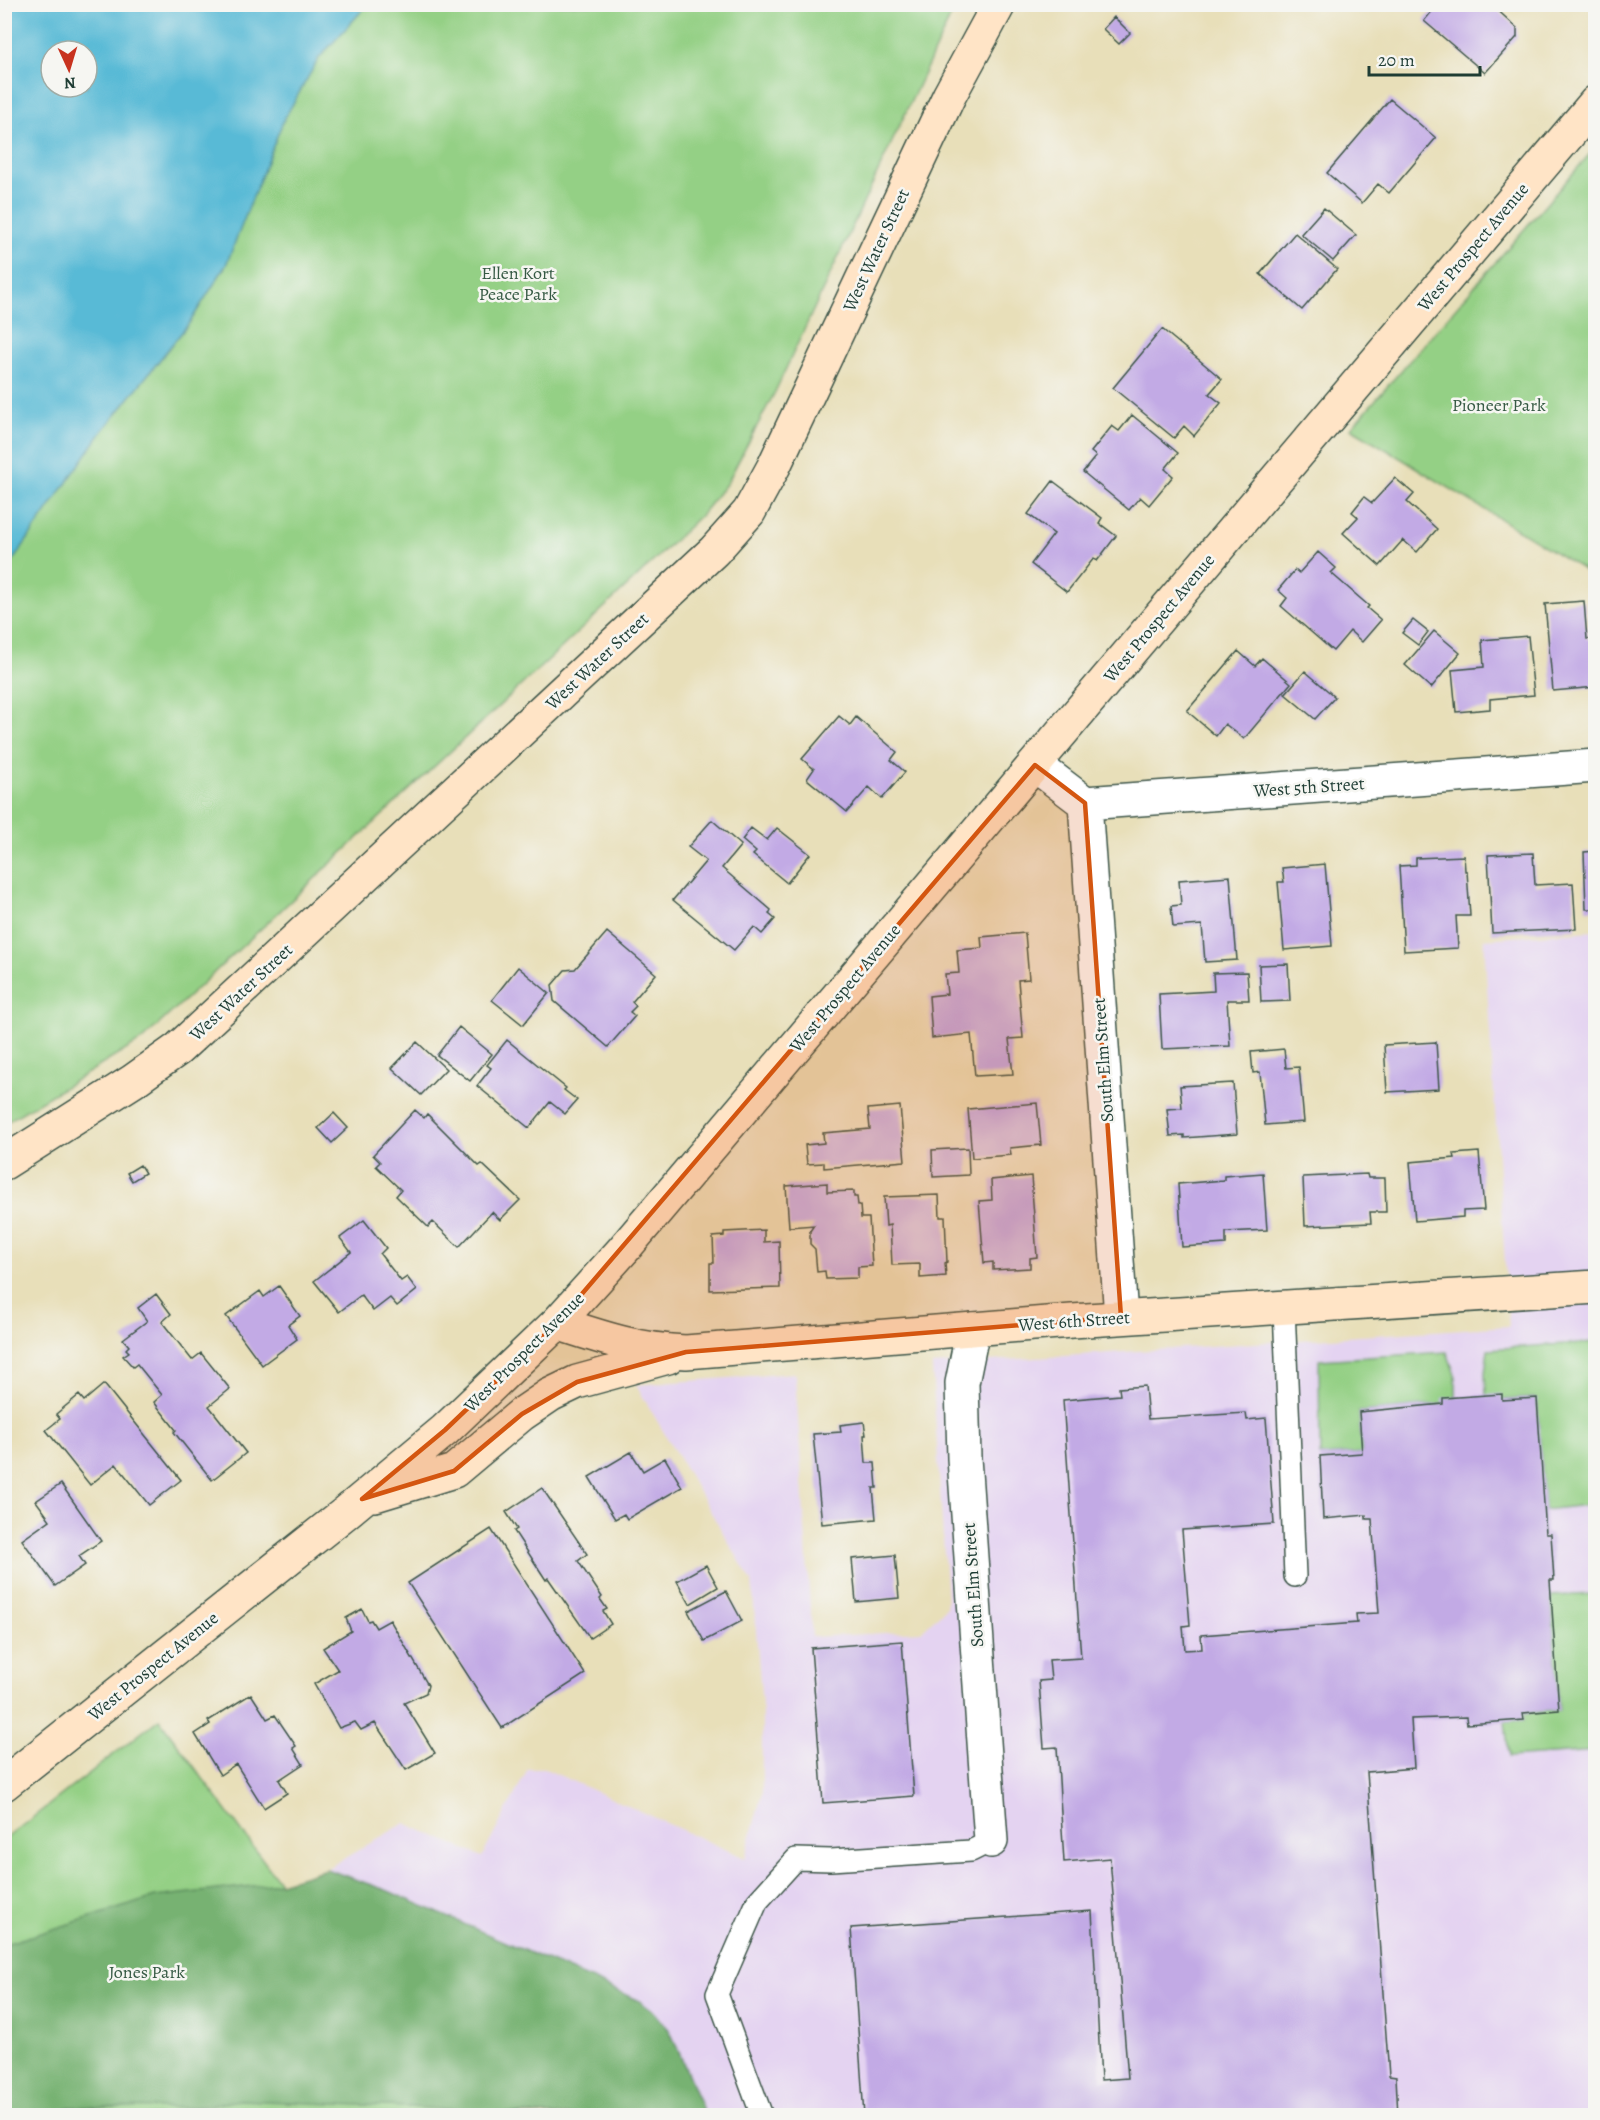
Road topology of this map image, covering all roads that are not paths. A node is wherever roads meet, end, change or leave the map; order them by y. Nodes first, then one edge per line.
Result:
1 (999, 4) edge
2 (1596, 102) edge
3 (1035, 765) junction
4 (1596, 765) edge
5 (1085, 803) junction
6 (4, 1163) edge
7 (1596, 1287) edge
8 (1284, 1308) junction
9 (1121, 1317) junction
10 (557, 1323) junction
11 (973, 1329) junction
12 (686, 1352) junction
13 (362, 1499) junction
14 (1295, 1576) dead end
15 (4, 1784) edge
16 (991, 1841) joint
17 (762, 2115) edge

1 - 6 main road, West Water Street
2 - 3 main road, West Prospect Avenue
3 - 5 street
3 - 10 main road, West Prospect Avenue
4 - 5 street, West 5th Street
5 - 9 street, South Elm Street
7 - 8 main road, West 6th Street
8 - 9 main road, West 6th Street
8 - 14 lane
9 - 11 main road, West 6th Street
10 - 12 main road, West 6th Street
10 - 13 main road, West Prospect Avenue
11 - 12 main road, West 6th Street
11 - 16 street, South Elm Street
12 - 13 main road
13 - 15 main road, West Prospect Avenue
16 - 17 lane

